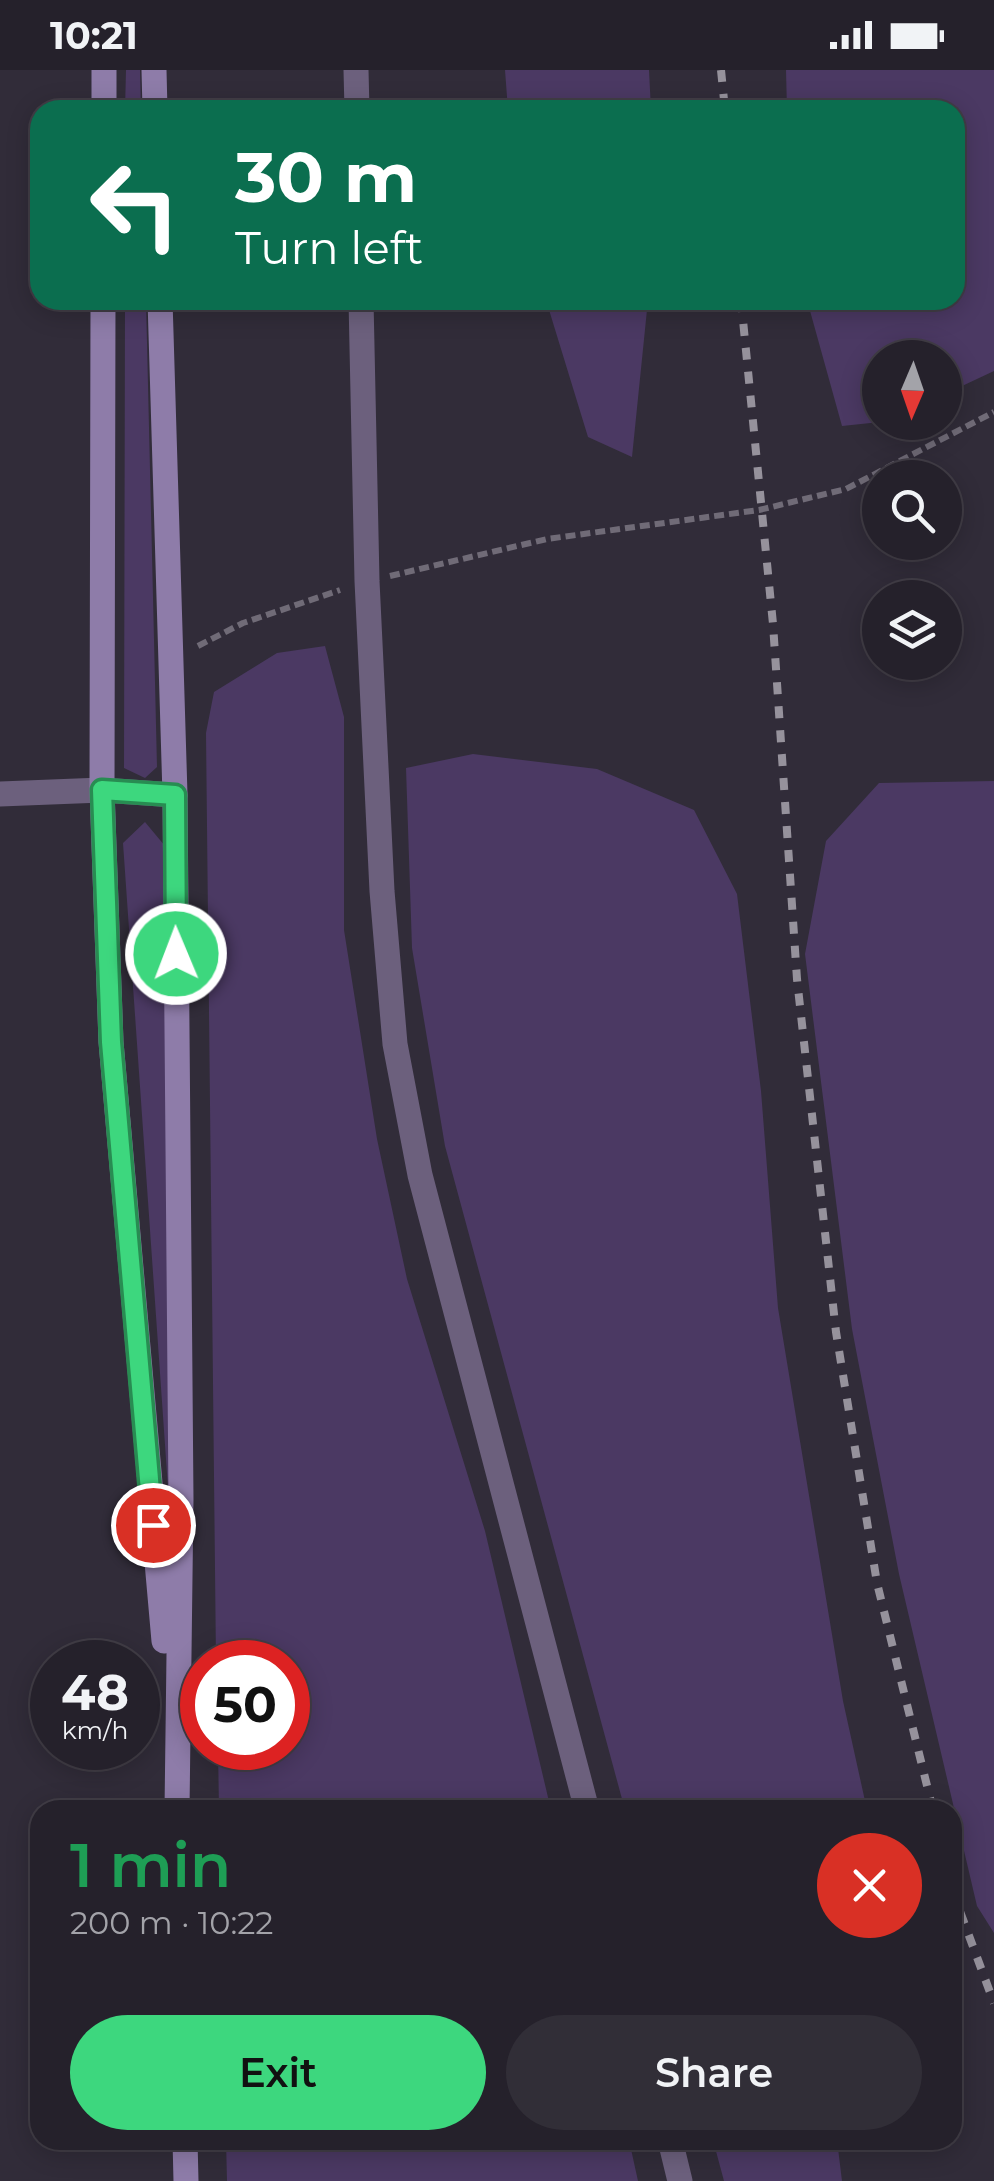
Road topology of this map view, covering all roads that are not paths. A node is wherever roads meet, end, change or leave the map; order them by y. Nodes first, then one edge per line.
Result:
1 (104, 70) edge
2 (154, 70) edge
3 (356, 70) edge
4 (104, 100) edge
5 (156, 100) edge
6 (357, 100) edge
7 (103, 310) edge
8 (160, 310) edge
9 (361, 310) edge
10 (102, 790) junction
11 (0, 794) edge
12 (175, 795) junction
13 (176, 1760) junction
14 (177, 1800) edge
15 (584, 1800) edge
16 (185, 2150) edge
17 (672, 2150) edge
18 (186, 2181) edge
19 (680, 2181) edge

1 - 4 main road
2 - 5 main road
3 - 6 street
7 - 10 main road
8 - 12 main road
9 - 15 street
10 - 11 street
10 - 12 street
10 - 13 main road
12 - 13 main road
13 - 14 main road
16 - 18 main road
17 - 19 street

